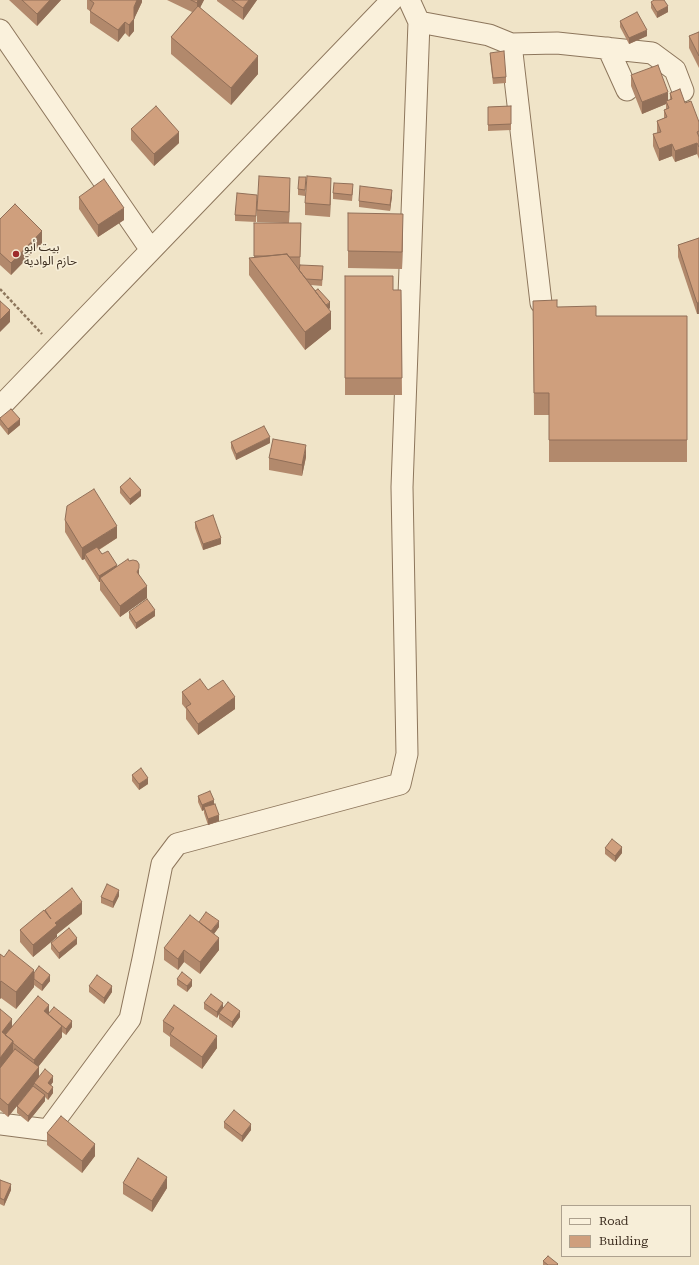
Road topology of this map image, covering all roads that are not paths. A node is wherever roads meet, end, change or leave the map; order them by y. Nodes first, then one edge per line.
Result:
1 (392, 0) edge
2 (410, 0) edge
3 (419, 22) junction
4 (0, 30) edge
5 (511, 44) junction
6 (608, 48) junction
7 (627, 90) dead end
8 (683, 90) dead end
9 (151, 250) junction
10 (541, 303) edge
11 (0, 407) edge
12 (0, 1124) edge

1 - 9 street
2 - 3 street
3 - 5 street
3 - 12 street
4 - 9 street
5 - 6 street
5 - 10 street
6 - 7 street
6 - 8 street
9 - 11 street

